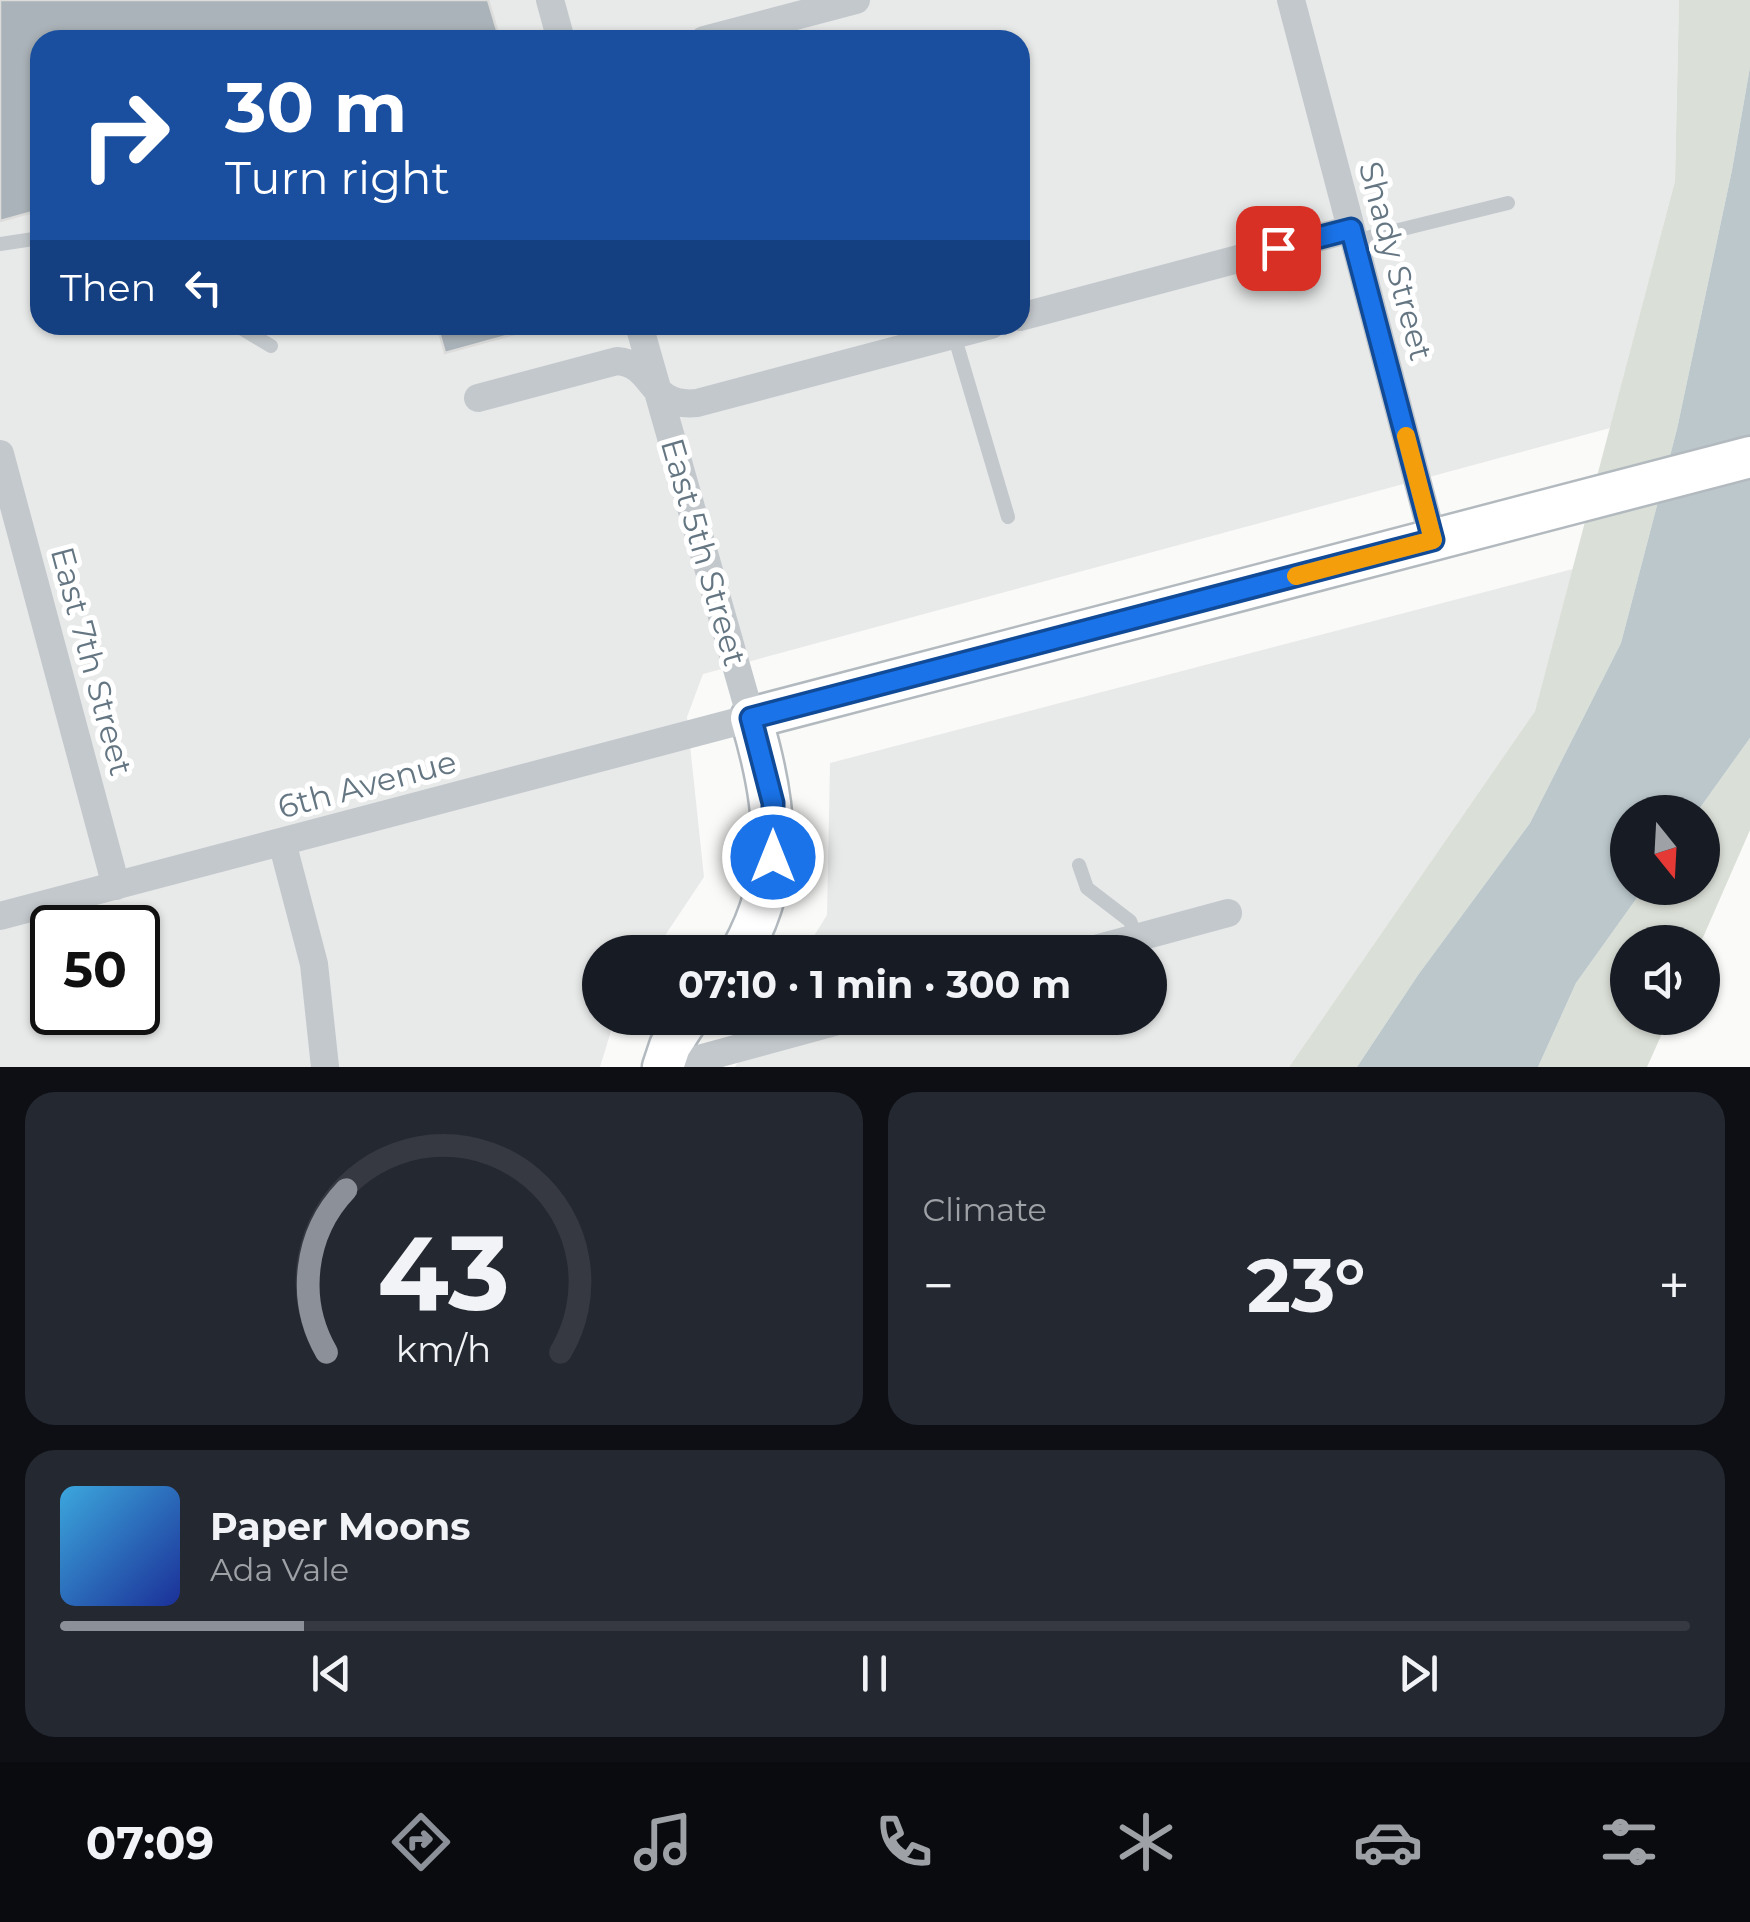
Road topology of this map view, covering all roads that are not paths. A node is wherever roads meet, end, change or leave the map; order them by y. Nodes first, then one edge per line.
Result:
1 (550, 0) edge
2 (856, 0) edge
3 (1291, 0) edge
4 (789, 29) edge
5 (558, 30) edge
6 (1508, 203) dead end
7 (1353, 235) junction
8 (30, 240) edge
9 (0, 244) edge
10 (1030, 315) edge
11 (253, 335) edge
12 (641, 335) edge
13 (950, 335) edge
14 (954, 335) edge
15 (272, 346) dead end
16 (658, 391) junction
17 (478, 398) dead end
18 (0, 454) edge
19 (1750, 457) edge
20 (7, 508) edge
21 (1008, 517) dead end
22 (1433, 540) junction
23 (751, 718) junction
24 (282, 842) junction
25 (1079, 865) dead end
26 (116, 886) junction
27 (1228, 913) dead end
28 (0, 916) edge
29 (751, 935) edge
30 (1136, 935) edge
31 (1149, 935) edge
32 (677, 1035) edge
33 (785, 1035) edge
34 (325, 1067) edge
35 (666, 1067) edge

1 - 5 street
2 - 4 street
3 - 7 street, Shady Street
6 - 7 lane
7 - 10 street
7 - 22 street, Shady Street
8 - 9 lane
11 - 15 lane
12 - 16 street, East 5th Street
13 - 16 street
14 - 21 lane
16 - 17 street
16 - 23 street, East 5th Street
18 - 20 street, East 7th Street
19 - 22 main road
20 - 26 street, East 7th Street
22 - 23 main road
23 - 24 street, 6th Avenue
23 - 29 main road, East 5th Street
24 - 26 street, 6th Avenue
24 - 34 street
25 - 30 lane
26 - 28 street, 6th Avenue
27 - 31 street
32 - 35 main road
33 - 35 street

